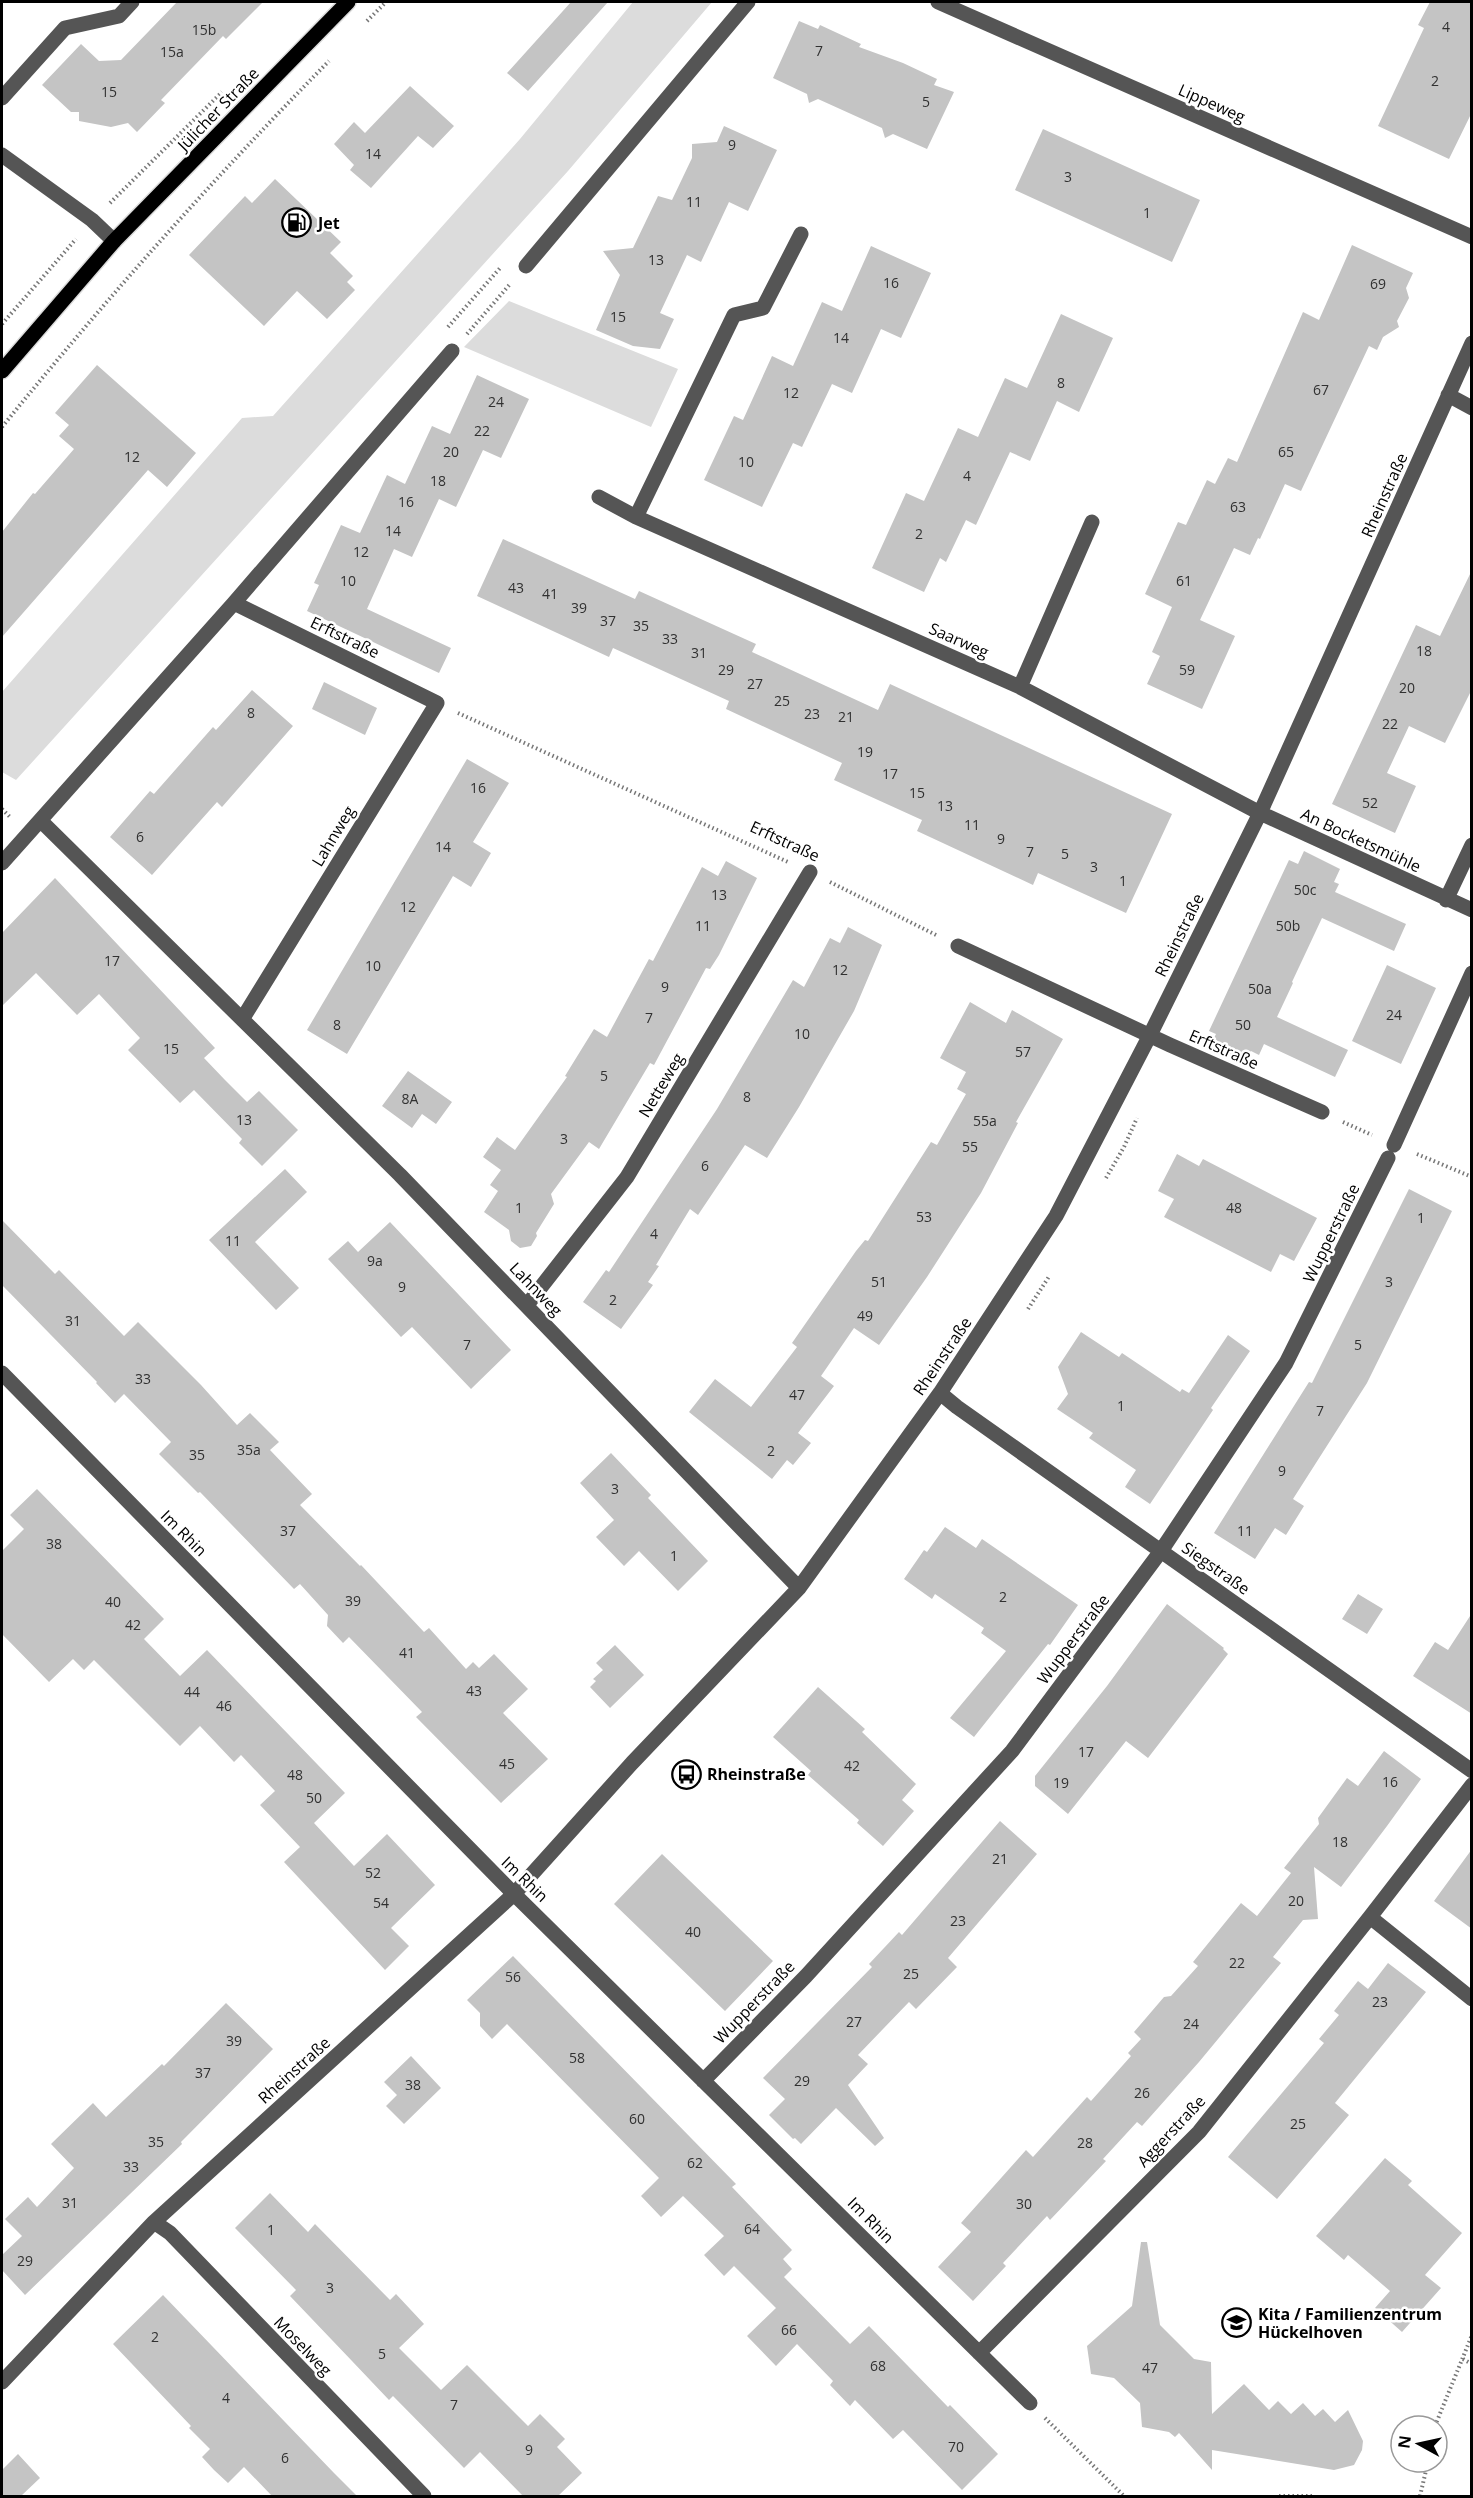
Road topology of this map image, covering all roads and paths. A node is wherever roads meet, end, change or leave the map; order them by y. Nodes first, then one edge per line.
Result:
1 (132, 2) edge
2 (348, 2) edge
3 (386, 2) edge
4 (748, 2) edge
5 (938, 2) edge
6 (363, 26) dead end
7 (331, 58) dead end
8 (2, 98) edge
9 (2, 155) edge
10 (801, 234) dead end
11 (1472, 237) edge
12 (114, 241) junction
13 (526, 266) joint
14 (1472, 343) edge
15 (452, 351) joint
16 (2, 371) edge
17 (1448, 395) junction
18 (1472, 408) edge
19 (2, 427) edge
20 (599, 497) dead end
21 (636, 517) junction
22 (1092, 522) dead end
23 (234, 603) junction
24 (1020, 687) junction
25 (437, 703) junction
26 (1260, 813) junction
27 (41, 821) junction
28 (1472, 844) edge
29 (2, 863) edge
30 (810, 872) junction
31 (1446, 900) junction
32 (1472, 910) edge
33 (958, 946) joint
34 (1472, 973) edge
35 (243, 1018) junction
36 (1150, 1035) junction
37 (1322, 1112) dead end
38 (1138, 1116) dead end
39 (1100, 1188) dead end
40 (1052, 1271) dead end
41 (527, 1305) junction
42 (1026, 1311) dead end
43 (2, 1373) edge
44 (940, 1393) junction
45 (1161, 1551) junction
46 (799, 1588) junction
47 (1472, 1771) edge
48 (1472, 1785) edge
49 (514, 1894) junction
50 (1370, 1917) junction
51 (1472, 1999) edge
52 (703, 2081) junction
53 (154, 2222) junction
54 (1472, 2336) edge
55 (979, 2353) junction
56 (1463, 2359) junction
57 (1472, 2364) edge
58 (2, 2382) edge
59 (1030, 2403) joint
60 (1440, 2414) edge
61 (1425, 2474) edge
62 (424, 2496) edge
63 (1124, 2496) edge
64 (1279, 2496) edge
65 (1312, 2496) edge
66 (1420, 2496) edge

1 - 8 street
2 - 12 main road, Jülicher Straße
3 - 6 path
4 - 13 street
5 - 11 street, Lippeweg
7 - 19 path
9 - 12 street
10 - 21 street
12 - 16 main road, Jülicher Straße
13 - 15 path
14 - 17 street, Rheinstraße
15 - 23 street
17 - 18 street
17 - 26 street, Rheinstraße
20 - 21 street, Saarweg
21 - 24 street, Saarweg
22 - 24 street
23 - 25 street, Erftstraße
23 - 27 street
24 - 26 street, Saarweg
25 - 30 path, Erftstraße
25 - 35 street, Lahnweg
26 - 31 street, An Bocketsmühle
26 - 36 street, Rheinstraße
27 - 29 street
27 - 35 street, Lahnweg
28 - 31 street
30 - 33 path, Erftstraße
30 - 41 street, Netteweg
31 - 32 street, An Bocketsmühle
33 - 36 street, Erftstraße
34 - 45 street, Wupperstraße
35 - 41 street, Lahnweg
36 - 37 street, Erftstraße
36 - 44 street, Rheinstraße
38 - 39 path
40 - 42 path
41 - 46 street, Lahnweg
43 - 49 street, Im Rhin
44 - 45 street, Siegstraße
44 - 46 street, Rheinstraße
45 - 47 street, Siegstraße
45 - 52 street, Wupperstraße
46 - 49 street, Rheinstraße
48 - 50 street, Aggerstraße
49 - 52 street, Im Rhin
49 - 53 street, Rheinstraße
50 - 51 street
50 - 55 street, Aggerstraße
52 - 55 street, Im Rhin
53 - 58 street, Rheinstraße
53 - 62 street, Moselweg
54 - 56 path
55 - 59 street, Im Rhin
56 - 57 path
56 - 60 path
59 - 63 path
61 - 66 path
64 - 65 path

